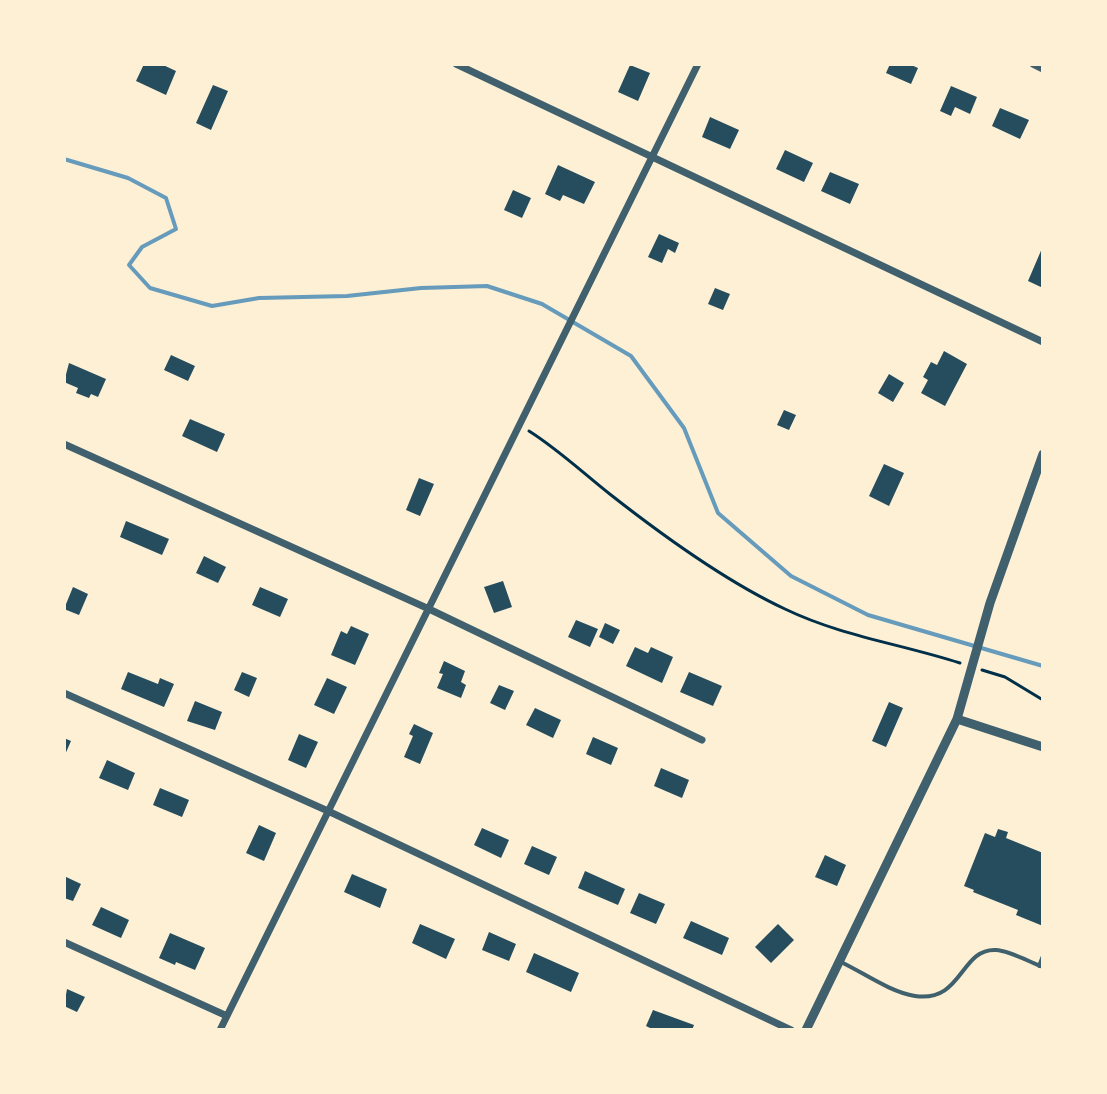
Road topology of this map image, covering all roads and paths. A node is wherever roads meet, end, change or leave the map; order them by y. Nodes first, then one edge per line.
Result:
1 (456, 64) edge
2 (698, 64) edge
3 (1033, 64) edge
4 (1043, 69) edge
5 (651, 157) junction
6 (1043, 342) edge
7 (528, 431) dead end
8 (64, 444) edge
9 (1043, 454) edge
10 (429, 609) junction
11 (968, 665) dead end
12 (980, 669) dead end
13 (64, 693) edge
14 (1043, 700) edge
15 (957, 719) junction
16 (702, 740) dead end
17 (1043, 747) edge
18 (328, 811) junction
19 (64, 942) edge
20 (1043, 956) edge
21 (839, 961) junction
22 (1041, 967) edge
23 (227, 1016) junction
24 (220, 1030) edge
25 (791, 1030) edge
26 (806, 1030) edge

1 - 5 street
2 - 5 street
3 - 4 street
5 - 6 street
5 - 10 street
7 - 11 path
8 - 10 street
9 - 15 street
10 - 16 street
10 - 18 street
12 - 14 path
13 - 18 street
15 - 17 street
15 - 21 street
18 - 23 street
18 - 25 street
19 - 23 street
20 - 22 lane
21 - 22 lane
21 - 26 street
23 - 24 street

